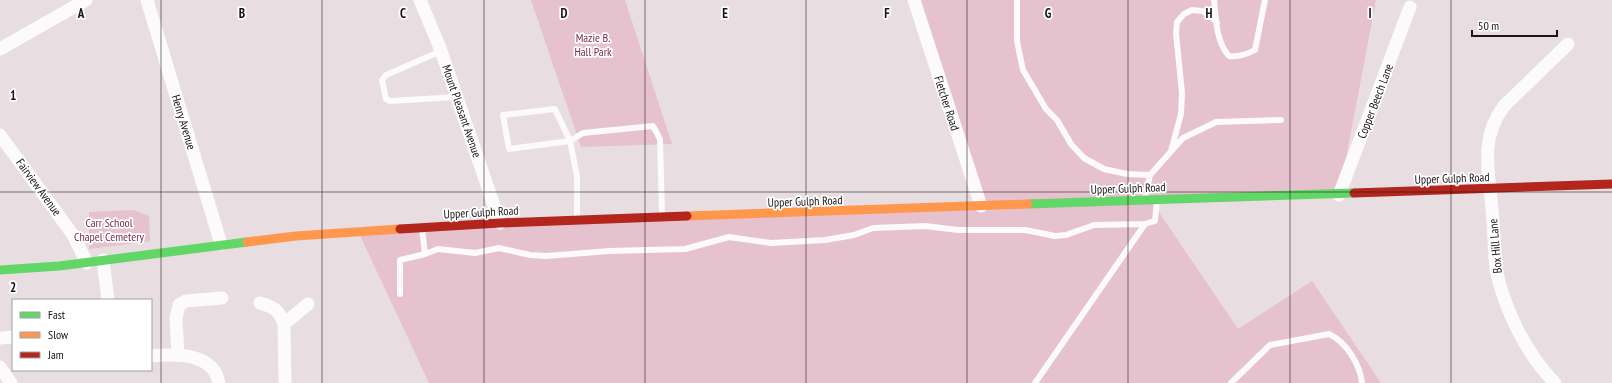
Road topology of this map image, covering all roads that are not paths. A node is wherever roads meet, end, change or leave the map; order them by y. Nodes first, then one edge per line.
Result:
1 (86, 0) edge
2 (148, 0) edge
3 (420, 0) edge
4 (914, 0) edge
5 (1017, 0) edge
6 (1214, 0) edge
7 (1265, 0) edge
8 (1410, 7) dead end
9 (1217, 23) junction
10 (1568, 44) dead end
11 (0, 49) edge
12 (441, 51) junction
13 (457, 97) junction
14 (1281, 120) dead end
15 (0, 135) edge
16 (570, 141) junction
17 (1171, 151) junction
18 (1150, 175) junction
19 (1612, 184) edge
20 (1490, 189) junction
21 (1339, 195) junction
22 (1144, 199) junction
23 (1157, 199) junction
24 (981, 206) junction
25 (662, 217) junction
26 (577, 220) junction
27 (500, 223) junction
28 (1145, 224) junction
29 (422, 227) junction
30 (221, 244) junction
31 (425, 254) junction
32 (103, 260) junction
33 (87, 263) junction
34 (0, 270) edge
35 (400, 294) dead end
36 (222, 298) dead end
37 (108, 299) edge
38 (260, 304) dead end
39 (308, 304) dead end
40 (284, 324) junction
41 (12, 337) edge
42 (0, 338) edge
43 (178, 354) junction
44 (152, 356) edge
45 (0, 367) edge
46 (11, 383) edge
47 (219, 383) edge
48 (285, 383) edge
49 (1035, 383) edge
50 (1231, 383) edge
51 (1362, 383) edge
52 (1555, 383) edge

1 - 11 street
2 - 30 street, Henry Avenue
3 - 12 street, Mount Pleasant Avenue
4 - 24 street, Fletcher Road
5 - 18 lane
6 - 9 lane
7 - 9 lane
8 - 21 street, Copper Beech Lane
9 - 17 lane
10 - 20 street
12 - 13 street, Mount Pleasant Avenue
12 - 13 lane
13 - 27 street, Mount Pleasant Avenue
14 - 17 lane
15 - 33 street, Fairview Avenue
16 - 16 lane
16 - 25 lane
16 - 26 lane
17 - 18 lane
18 - 22 lane
19 - 20 street, Upper Gulph Road
20 - 21 street, Upper Gulph Road
20 - 52 street, Box Hill Lane
21 - 23 street, Upper Gulph Road
22 - 23 street, Upper Gulph Road
22 - 24 street, Upper Gulph Road
23 - 28 lane
24 - 25 street, Upper Gulph Road
25 - 26 street, Upper Gulph Road
26 - 27 street, Upper Gulph Road
27 - 29 street, Upper Gulph Road
28 - 31 lane
28 - 49 lane
29 - 30 street, Upper Gulph Road
29 - 31 lane
30 - 32 street, Upper Gulph Road
31 - 35 lane
32 - 33 street, Upper Gulph Road
32 - 37 street
33 - 34 street, Upper Gulph Road
36 - 43 street
38 - 40 street
39 - 40 street
40 - 48 street
41 - 42 street
43 - 44 street
43 - 47 street
45 - 46 street
50 - 51 lane

